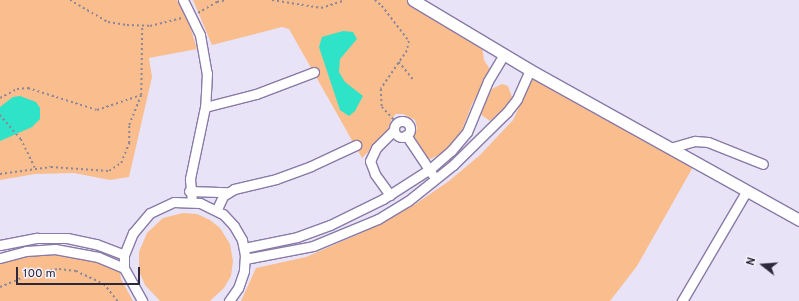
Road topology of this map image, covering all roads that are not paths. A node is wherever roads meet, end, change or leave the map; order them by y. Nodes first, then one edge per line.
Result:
1 (184, 0) edge
2 (414, 0) edge
3 (504, 54) junction
4 (530, 70) junction
5 (314, 72) dead end
6 (205, 107) junction
7 (471, 124) junction
8 (395, 126) junction
9 (483, 133) junction
10 (406, 135) junction
11 (356, 145) dead end
12 (670, 148) junction
13 (763, 164) dead end
14 (430, 169) junction
15 (436, 180) junction
16 (189, 191) junction
17 (227, 192) junction
18 (746, 192) junction
19 (390, 195) junction
20 (192, 201) junction
21 (217, 209) junction
22 (799, 220) edge
23 (0, 245) edge
24 (244, 248) junction
25 (124, 255) junction
26 (0, 258) edge
27 (245, 259) junction
28 (124, 268) junction
29 (142, 301) edge
30 (229, 301) edge
31 (682, 301) edge

1 - 6 street
2 - 3 street
3 - 4 street
3 - 7 street
4 - 9 street
4 - 12 street
5 - 6 street
6 - 16 street
7 - 9 street
7 - 14 street
8 - 10 street
8 - 10 street
8 - 19 street
9 - 15 street
10 - 14 street
11 - 17 street
12 - 13 street
12 - 18 street
14 - 15 street
14 - 19 street
15 - 27 street
16 - 17 street
16 - 20 street
17 - 21 street
18 - 22 street
18 - 31 street
19 - 24 street
20 - 21 street
20 - 25 street
21 - 24 street
23 - 25 street
24 - 27 street
25 - 28 street
26 - 28 street
27 - 30 street
28 - 29 street

